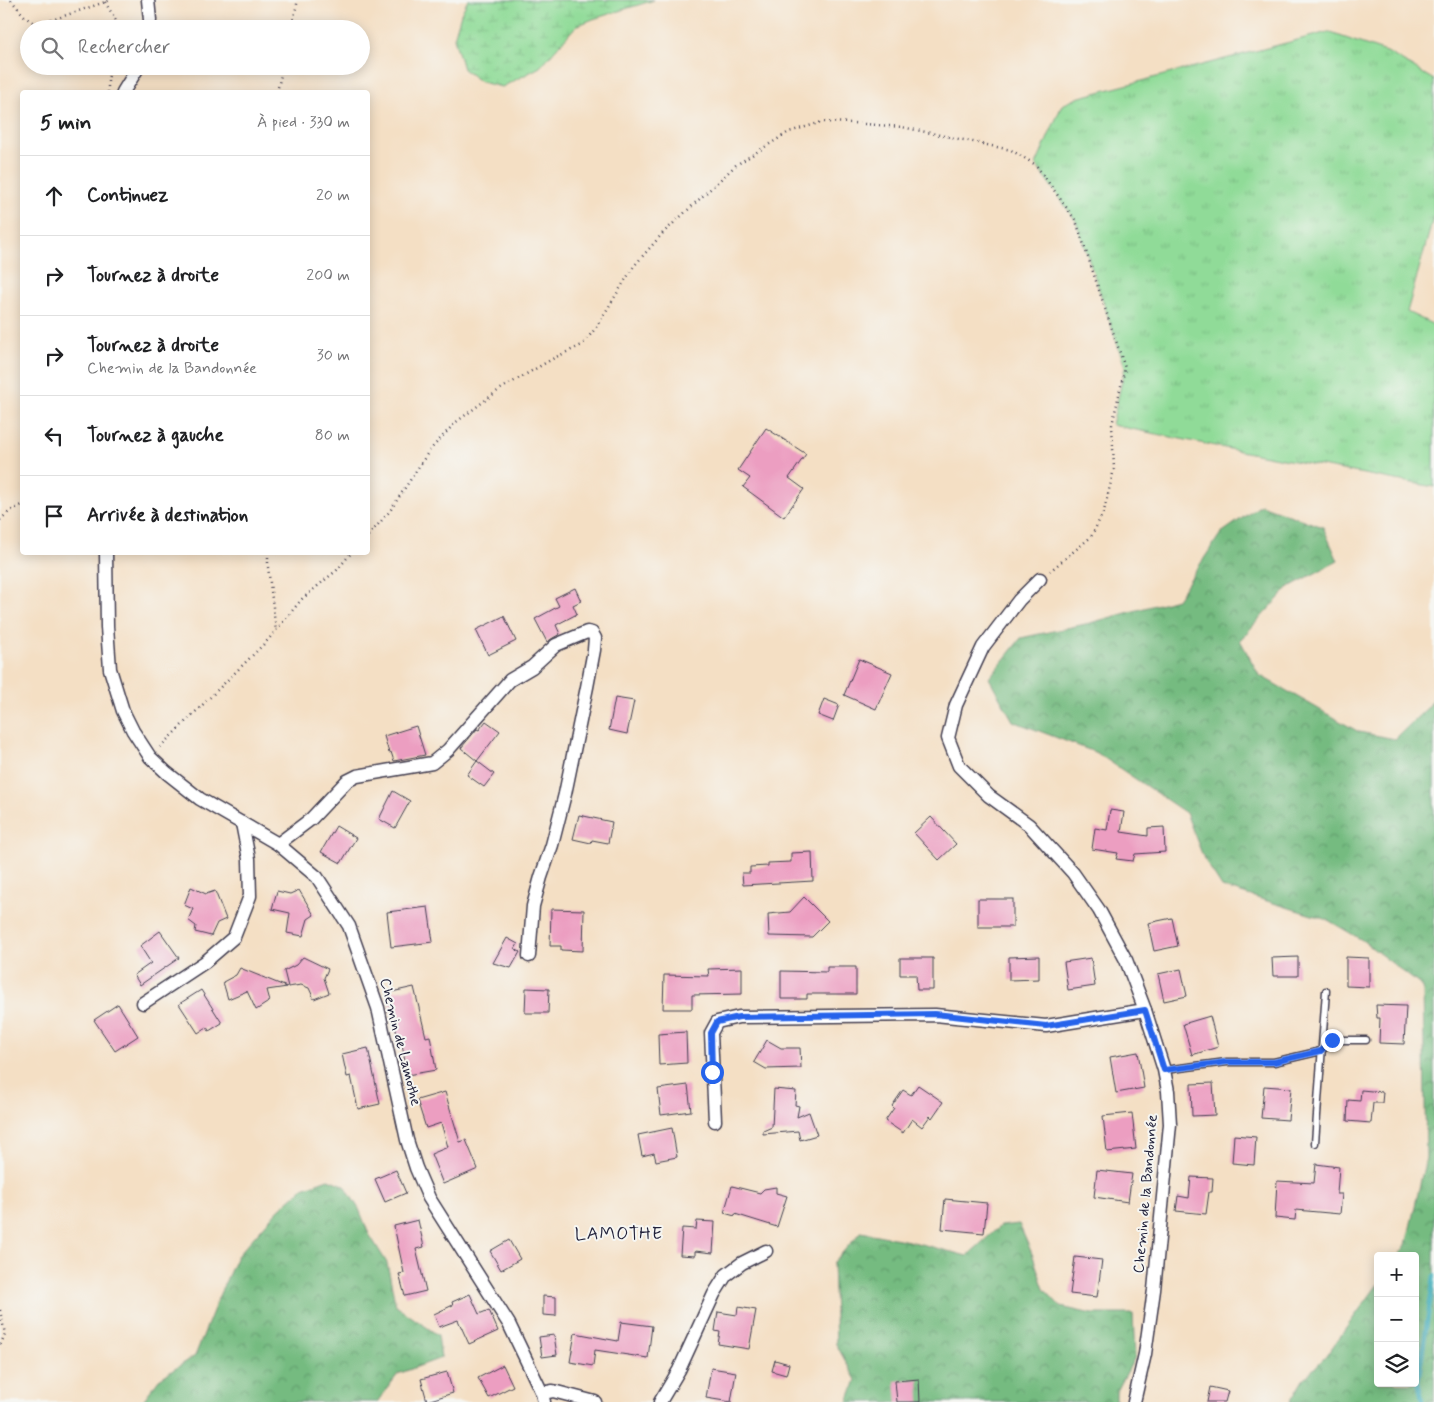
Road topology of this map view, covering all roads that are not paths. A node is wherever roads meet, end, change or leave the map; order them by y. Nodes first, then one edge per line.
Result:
1 (148, 0) edge
2 (150, 20) edge
3 (133, 75) edge
4 (124, 90) edge
5 (106, 555) edge
6 (1040, 579) road end
7 (242, 823) junction
8 (278, 844) junction
9 (529, 956) dead end
10 (1326, 991) dead end
11 (143, 1003) dead end
12 (1145, 1010) junction
13 (1366, 1040) dead end
14 (1321, 1051) junction
15 (1164, 1070) junction
16 (715, 1121) dead end
17 (1314, 1143) dead end
18 (766, 1251) dead end
19 (543, 1397) edge
20 (595, 1402) edge
21 (660, 1402) edge
22 (1134, 1402) edge

1 - 2 street
3 - 4 street
5 - 7 street, Chemin de Lamothe
6 - 12 street, Chemin de la Bandonnée
7 - 8 street, Chemin de Lamothe
7 - 11 street
8 - 9 street
8 - 19 street, Chemin de Lamothe
10 - 14 lane
12 - 15 street, Chemin de la Bandonnée
12 - 16 street
13 - 14 lane
14 - 15 lane
14 - 17 lane
15 - 22 street, Chemin de la Bandonnée
18 - 21 street
19 - 20 street

